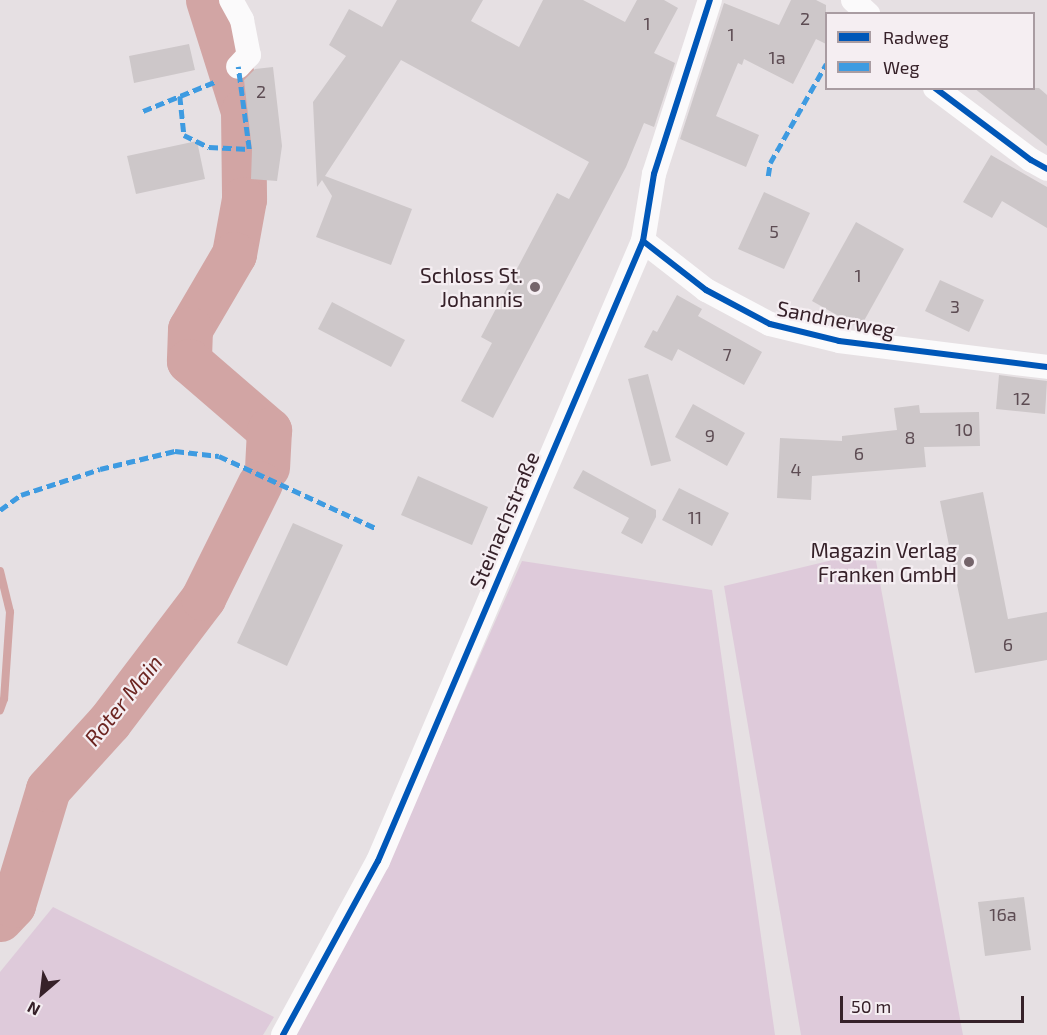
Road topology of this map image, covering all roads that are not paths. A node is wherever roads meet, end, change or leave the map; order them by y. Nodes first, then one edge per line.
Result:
1 (231, 0) edge
2 (710, 0) edge
3 (238, 67) dead end
4 (938, 90) edge
5 (1047, 168) edge
6 (643, 241) junction
7 (1047, 367) edge
8 (283, 1035) edge

1 - 3 street
2 - 6 street, Steinachstraße
4 - 5 street
6 - 7 street, Sandnerweg
6 - 8 street, Steinachstraße

